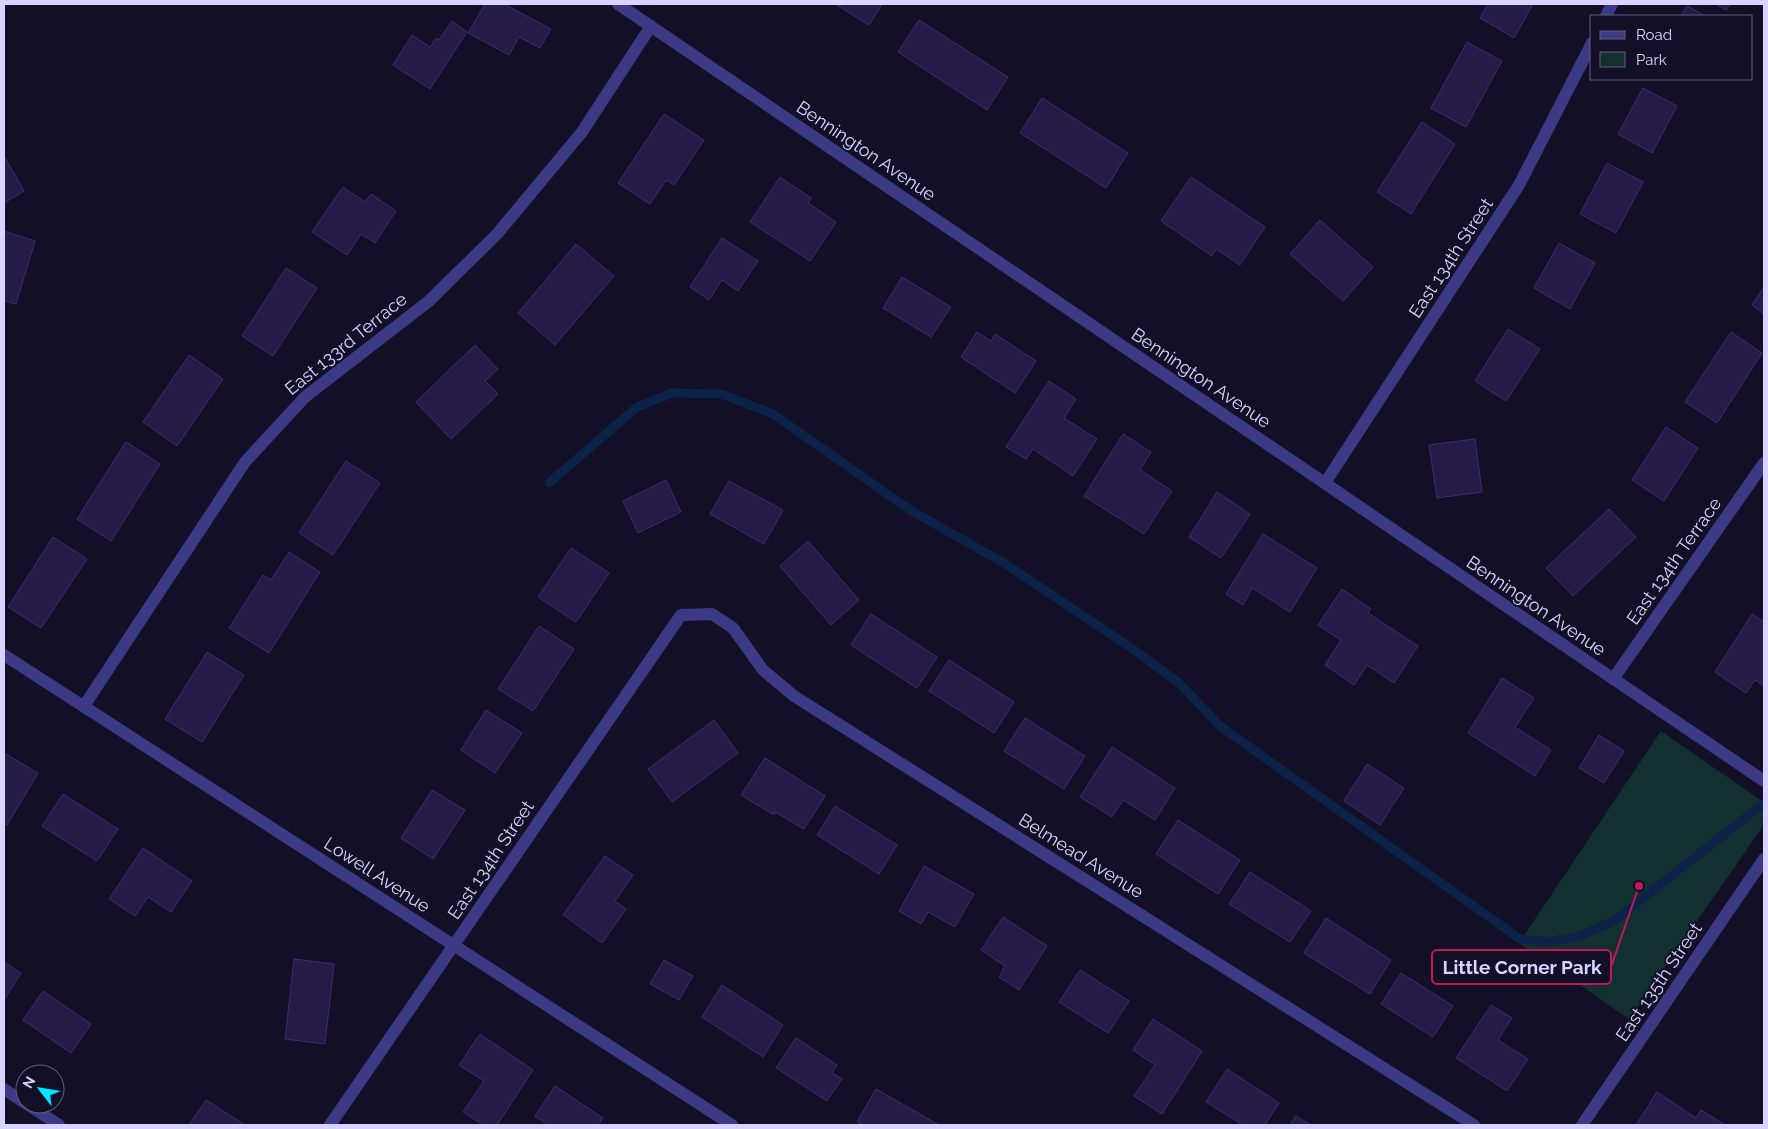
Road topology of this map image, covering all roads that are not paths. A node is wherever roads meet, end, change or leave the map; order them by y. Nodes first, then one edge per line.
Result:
1 (618, 4) edge
2 (651, 26) junction
3 (1590, 47) edge
4 (1764, 463) edge
5 (1325, 483) junction
6 (681, 614) joint
7 (4, 654) edge
8 (1613, 679) junction
9 (84, 706) junction
10 (1764, 781) edge
11 (1764, 860) edge
12 (454, 945) junction
13 (4, 1089) edge
14 (15, 1096) edge
15 (42, 1114) edge
16 (59, 1125) edge
17 (330, 1125) edge
18 (732, 1125) edge
19 (1474, 1125) edge
20 (1582, 1125) edge

1 - 2 street, Bennington Avenue
2 - 5 street, Bennington Avenue
2 - 9 street, East 133rd Terrace
3 - 5 street, East 134th Street
4 - 8 street, East 134th Terrace
5 - 8 street, Bennington Avenue
6 - 12 street, East 134th Street
6 - 19 street, Belmead Avenue
7 - 9 street, Lowell Avenue
8 - 10 street, Bennington Avenue
9 - 12 street, Lowell Avenue
11 - 20 street, East 135th Street
12 - 17 street, East 134th Street
12 - 18 street, Lowell Avenue
13 - 14 street
15 - 16 street

